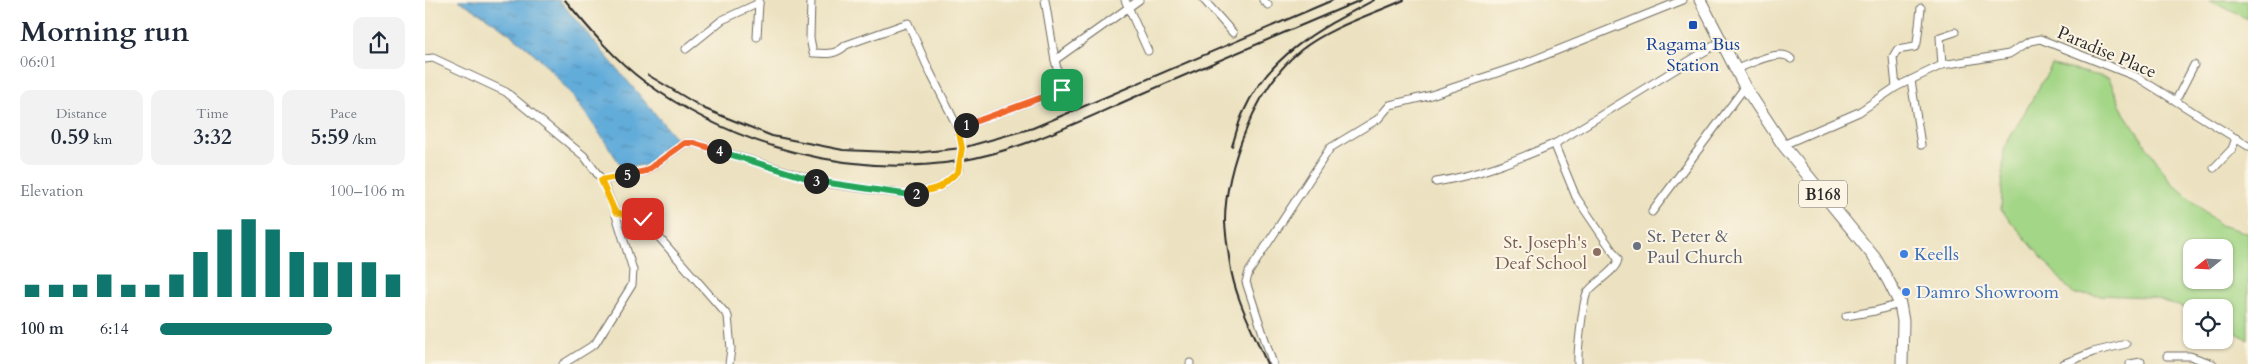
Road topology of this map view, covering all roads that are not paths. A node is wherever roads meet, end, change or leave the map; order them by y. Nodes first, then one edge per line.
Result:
1 (811, 0) edge
2 (1045, 0) edge
3 (1139, 0) edge
4 (1204, 0) edge
5 (1683, 0) edge
6 (1692, 0) edge
7 (1700, 0) edge
8 (1708, 0) edge
9 (758, 1) edge
10 (1127, 3) edge
11 (1921, 8) dead end
12 (1955, 32) dead end
13 (1233, 33) dead end
14 (757, 37) dead end
15 (1718, 37) junction
16 (686, 49) dead end
17 (1148, 51) dead end
18 (425, 59) edge
19 (1791, 59) dead end
20 (1055, 60) junction
21 (1942, 65) junction
22 (2193, 65) dead end
23 (1735, 70) junction
24 (1911, 80) junction
25 (1745, 87) junction
26 (1896, 87) junction
27 (2176, 100) junction
28 (958, 128) junction
29 (2236, 138) junction
30 (1556, 143) junction
31 (1783, 145) junction
32 (1921, 145) dead end
33 (2248, 146) edge
34 (2214, 168) dead end
35 (601, 180) junction
36 (1435, 182) dead end
37 (615, 212) junction
38 (1652, 212) dead end
39 (1900, 304) junction
40 (1846, 316) dead end
41 (2126, 344) dead end
42 (2167, 356) dead end
43 (2141, 362) dead end
44 (563, 364) edge
45 (729, 364) edge
46 (1273, 364) edge
47 (1577, 364) edge
48 (1903, 364) edge
49 (2063, 364) edge
50 (2130, 364) edge
51 (2213, 364) edge

1 - 28 street
2 - 20 street
3 - 10 street
4 - 13 street
5 - 46 street
6 - 15 main road, B168
7 - 15 main road, B168
8 - 15 main road, B168
9 - 14 street
9 - 16 street
10 - 17 street
10 - 20 street
11 - 26 street
12 - 21 street
15 - 23 main road, B168
15 - 30 street
18 - 35 street
19 - 23 street
20 - 28 street
21 - 24 street, Paradise Place
21 - 27 street, Paradise Place
22 - 27 street
23 - 25 main road, B168
24 - 26 street, Paradise Place
24 - 32 street
25 - 31 main road, B168
25 - 38 street
26 - 31 street, Paradise Place
27 - 29 street, Paradise Place
28 - 35 street
29 - 33 street, Paradise Place
29 - 34 street
30 - 36 street
30 - 47 street
31 - 39 main road, B168
35 - 37 street
37 - 44 street
37 - 45 street
39 - 40 street
39 - 48 main road, B168
41 - 49 street
42 - 51 street
43 - 50 street

